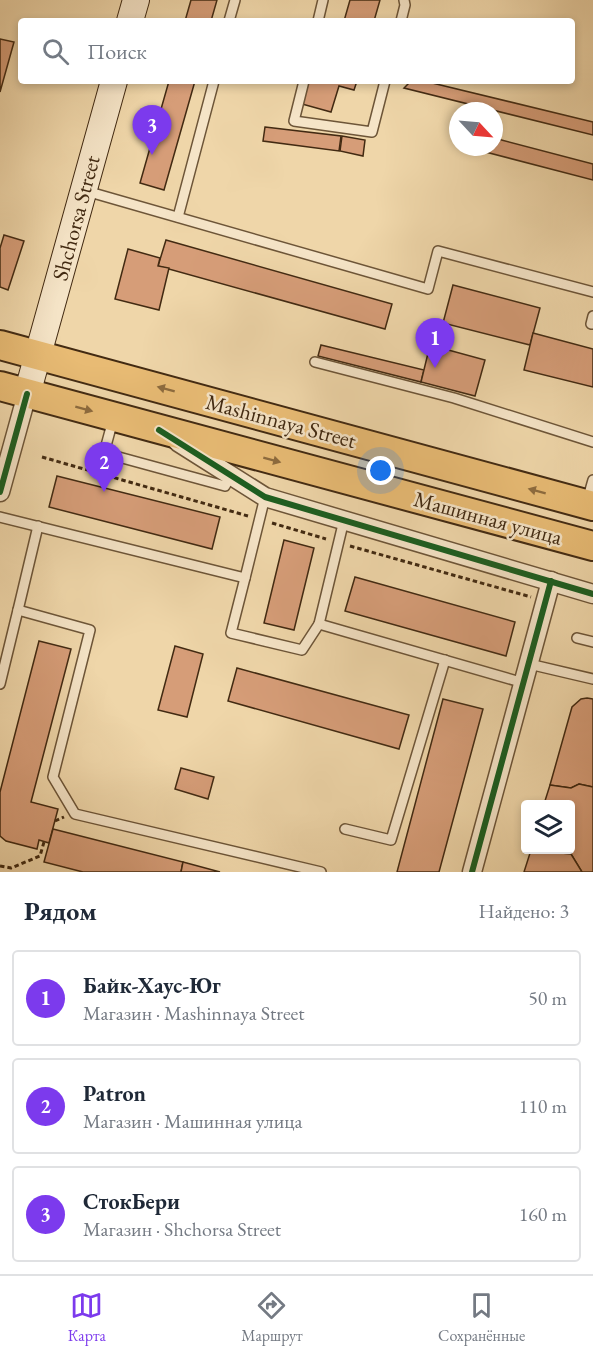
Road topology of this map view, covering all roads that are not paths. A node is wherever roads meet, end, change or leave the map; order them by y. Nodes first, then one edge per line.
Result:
1 (136, 0) edge
2 (235, 0) edge
3 (323, 0) edge
4 (404, 0) edge
5 (131, 18) edge
6 (230, 18) edge
7 (319, 18) edge
8 (402, 18) edge
9 (113, 84) edge
10 (213, 84) edge
11 (303, 84) edge
12 (385, 84) edge
13 (84, 190) junction
14 (178, 217) junction
15 (593, 292) edge
16 (593, 316) edge
17 (593, 324) edge
18 (0, 345) edge
19 (38, 354) junction
20 (315, 362) dead end
21 (0, 386) edge
22 (27, 394) junction
23 (114, 417) junction
24 (159, 430) junction
25 (593, 442) edge
26 (231, 475) junction
27 (0, 492) edge
28 (265, 497) junction
29 (590, 497) edge
30 (0, 517) edge
31 (344, 520) junction
32 (38, 526) junction
33 (593, 546) edge
34 (245, 578) junction
35 (551, 581) junction
36 (593, 594) edge
37 (18, 610) junction
38 (319, 624) junction
39 (577, 638) dead end
40 (593, 642) edge
41 (445, 660) junction
42 (528, 664) junction
43 (593, 679) edge
44 (524, 682) junction
45 (0, 684) edge
46 (345, 829) dead end
47 (321, 872) edge
48 (472, 872) edge

1 - 5 main road
2 - 6 lane
3 - 7 lane
4 - 8 lane
9 - 13 main road, Shchorsa Street
10 - 14 lane
11 - 12 lane
13 - 14 lane
13 - 19 main road, Shchorsa Street
14 - 15 lane
16 - 17 lane
18 - 19 main road
19 - 22 main road, Shchorsa Street
29 -> 19 main road, Mashinnaya Street
20 - 25 lane
21 - 22 main road, Машинная улица
22 -> 23 main road, Машинная улица
22 - 27 street
23 - 24 main road, Машинная улица
23 - 26 lane
24 - 26 street
24 -> 33 main road, Машинная улица
26 - 28 street
28 - 31 street
28 - 34 lane
30 - 32 lane
31 - 35 street
31 - 38 lane
32 - 34 lane
32 - 37 lane
34 - 38 lane
35 - 36 street
35 - 42 street
37 - 45 lane
37 - 47 lane
38 - 41 lane
39 - 40 lane
41 - 44 lane
41 - 46 lane
42 - 43 lane
42 - 44 street
44 - 48 street

